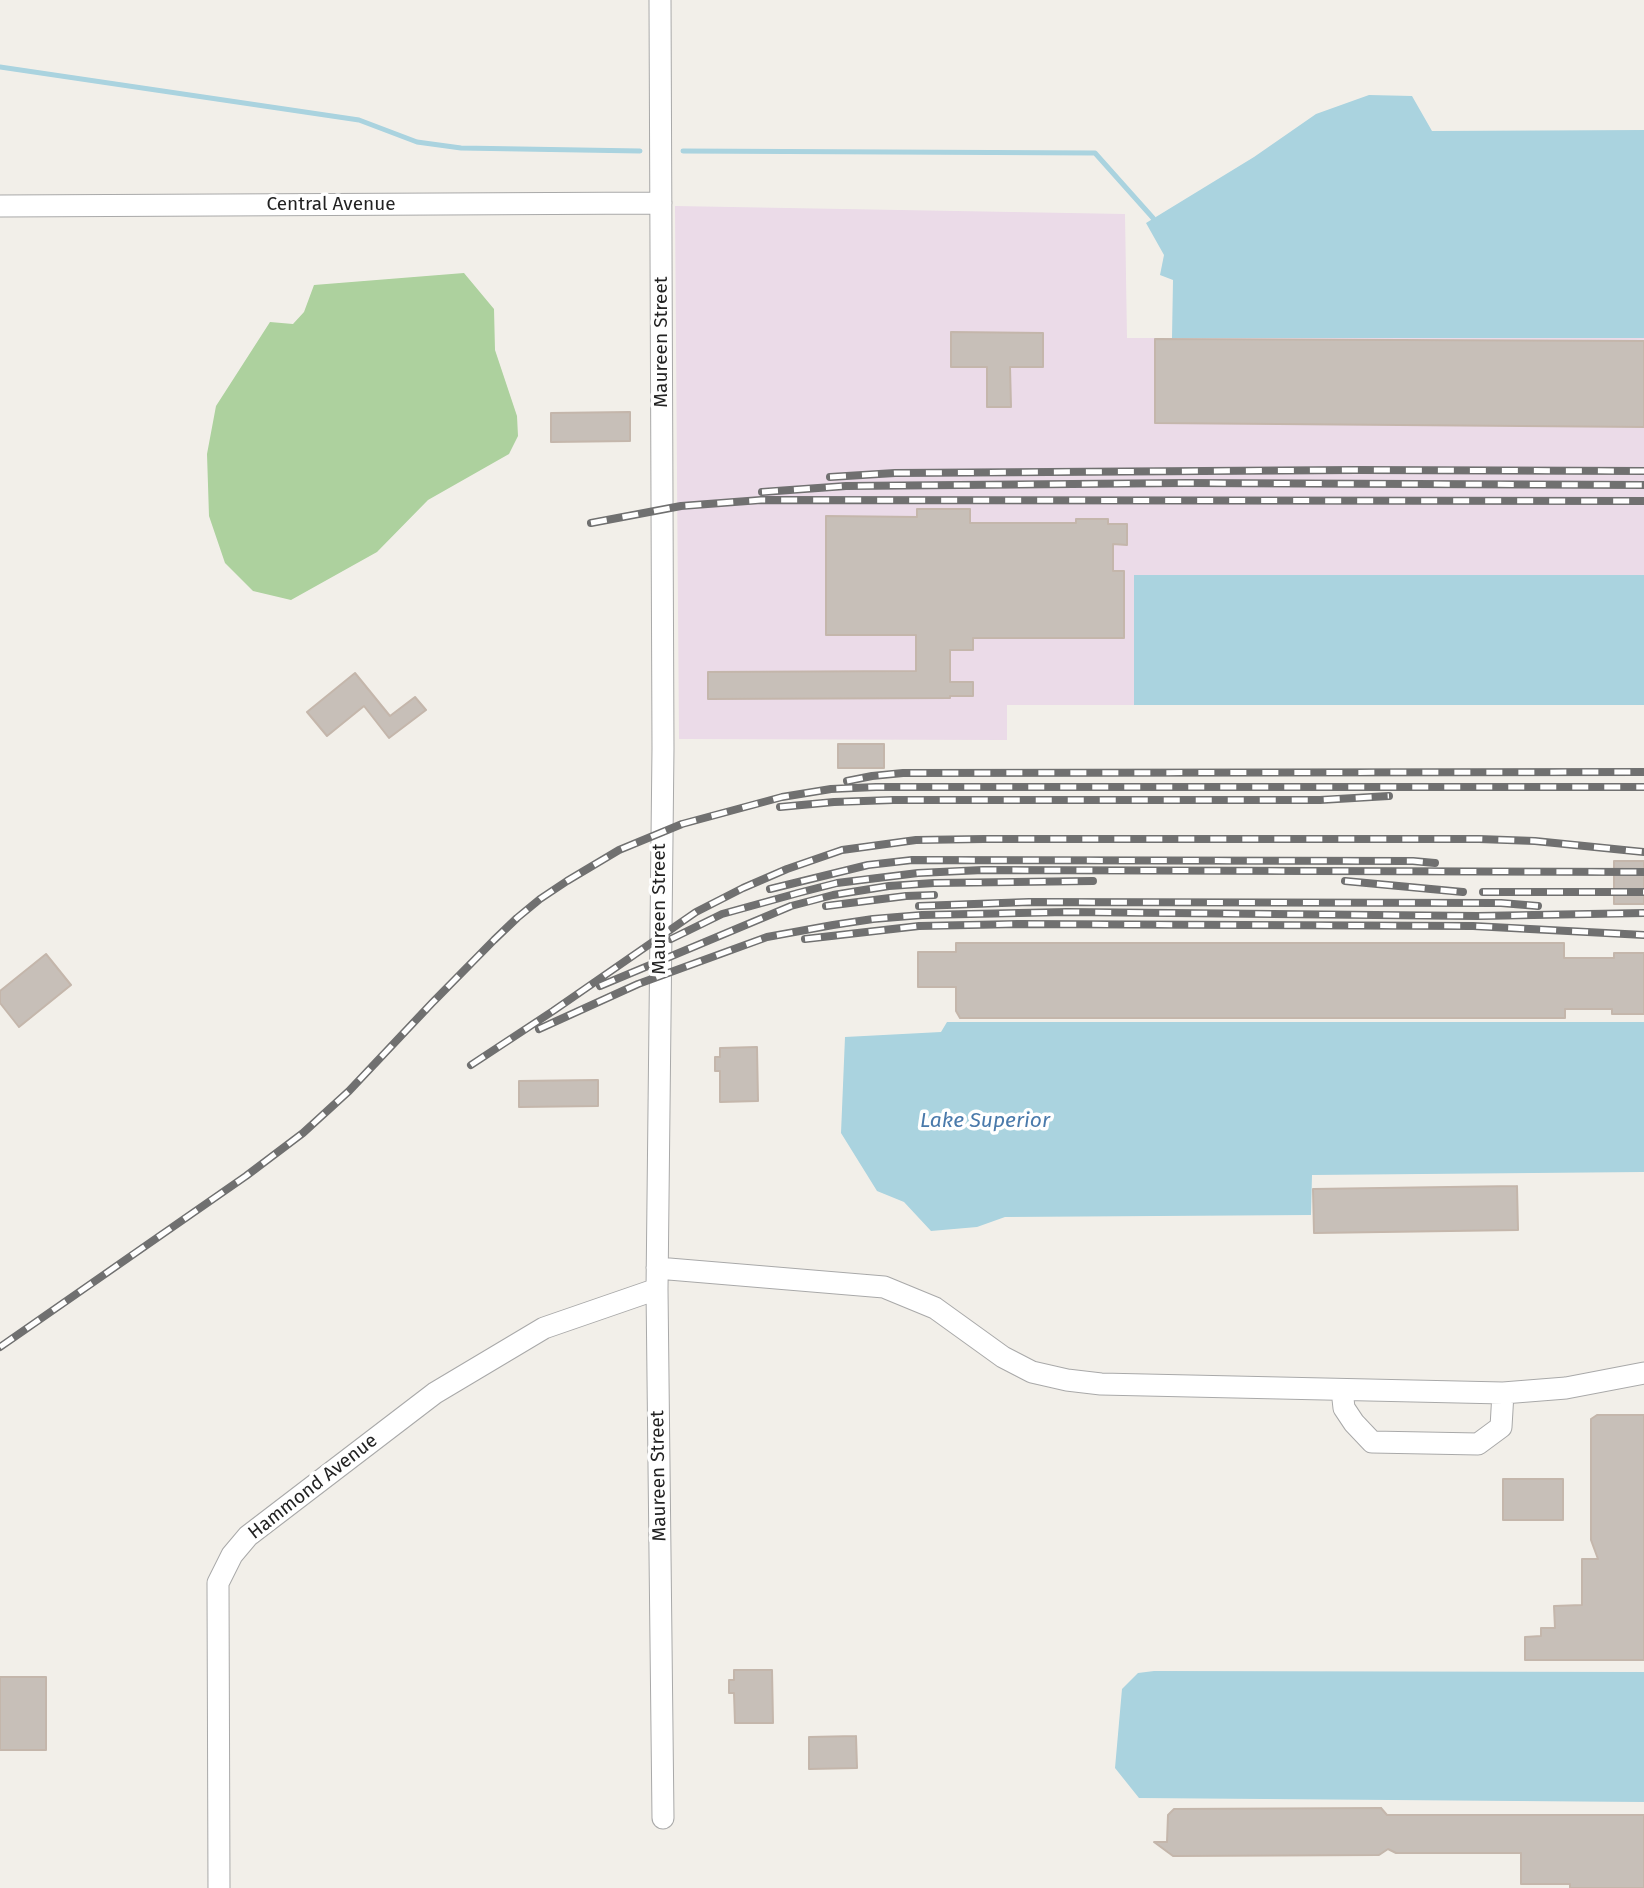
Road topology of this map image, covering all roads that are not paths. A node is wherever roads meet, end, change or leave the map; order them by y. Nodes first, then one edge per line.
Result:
1 (660, 0) edge
2 (661, 203) junction
3 (0, 206) edge
4 (657, 1278) junction
5 (1644, 1373) edge
6 (1342, 1390) junction
7 (1503, 1393) junction
8 (663, 1818) dead end
9 (219, 1888) edge

1 - 2 street, Maureen Street
2 - 3 street, Central Avenue
2 - 4 street, Maureen Street
4 - 6 street
4 - 8 street, Maureen Street
4 - 9 street, Hammond Avenue
5 - 7 street
6 - 7 street
6 - 7 street

